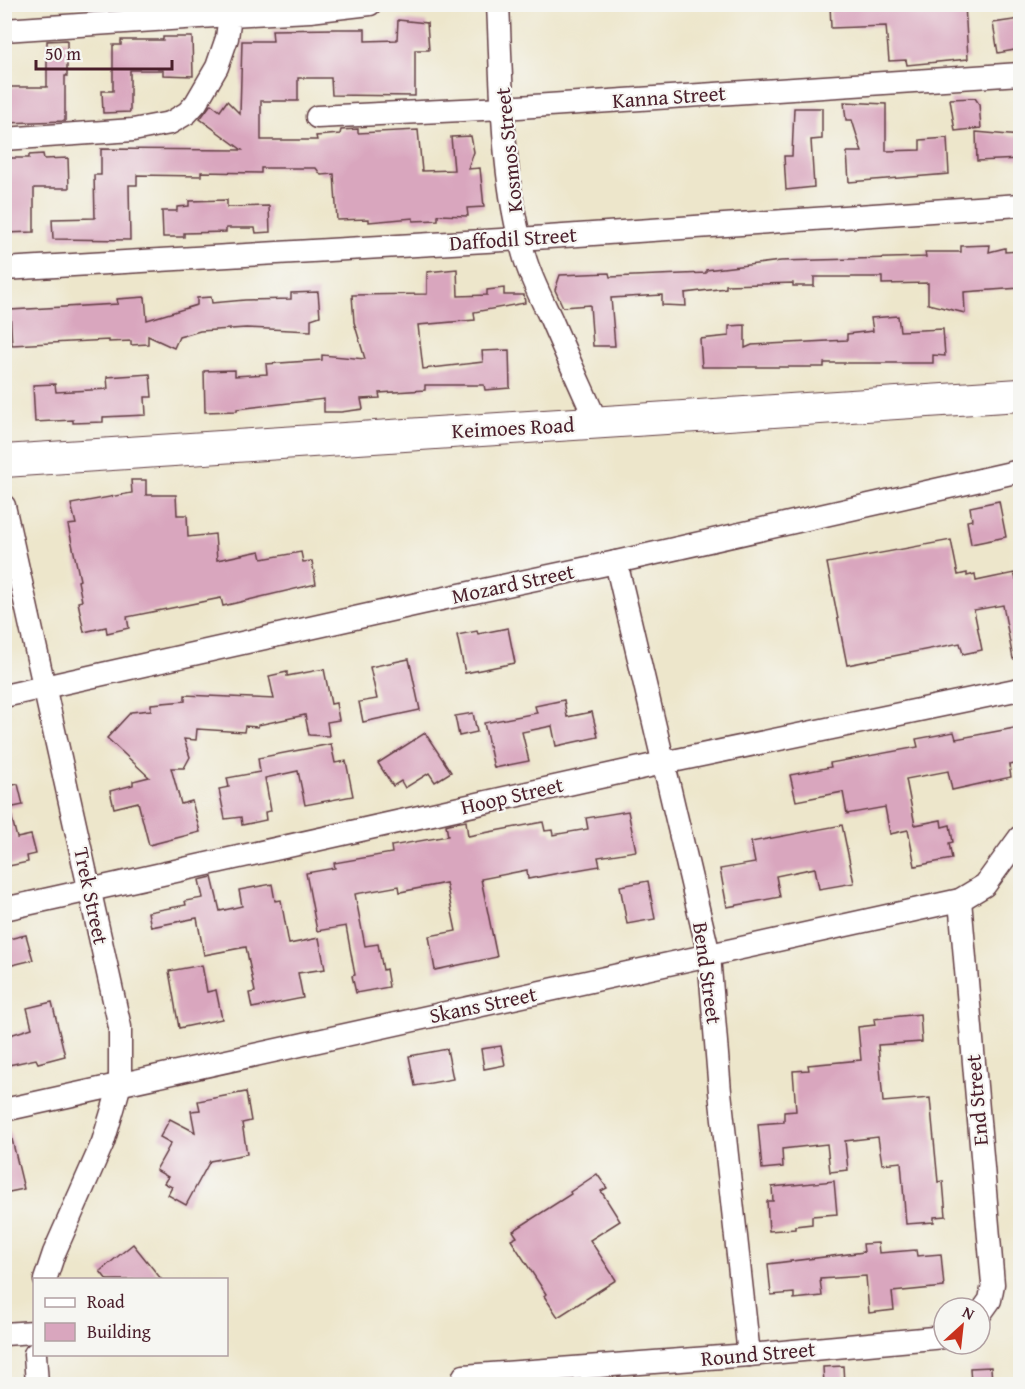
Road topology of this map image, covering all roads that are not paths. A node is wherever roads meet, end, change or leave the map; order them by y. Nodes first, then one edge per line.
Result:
1 (370, 4) edge
2 (498, 4) edge
3 (230, 15) junction
4 (4, 30) edge
5 (1020, 74) edge
6 (503, 108) junction
7 (317, 117) dead end
8 (4, 138) edge
9 (1020, 205) edge
10 (519, 238) junction
11 (4, 269) edge
12 (1020, 395) edge
13 (597, 423) junction
14 (4, 461) edge
15 (1020, 471) edge
16 (4, 506) edge
17 (616, 562) junction
18 (43, 687) junction
19 (1020, 688) edge
20 (4, 696) edge
21 (663, 763) junction
22 (1020, 837) edge
23 (90, 890) junction
24 (960, 900) junction
25 (4, 909) edge
26 (708, 955) junction
27 (120, 1084) junction
28 (4, 1110) edge
29 (46, 1278) edge
30 (989, 1296) edge
31 (33, 1332) edge
32 (4, 1334) edge
33 (932, 1339) edge
34 (749, 1355) junction
35 (35, 1356) edge
36 (464, 1376) dead end
37 (37, 1384) edge

1 - 3 street
2 - 6 street, Kosmos Street
3 - 4 street
3 - 8 street
5 - 6 street, Kanna Street
6 - 7 street, Kanna Street
6 - 10 street, Kosmos Street
9 - 10 street, Daffodil Street
10 - 11 street, Daffodil Street
10 - 13 street, Kosmos Street
12 - 13 street, Keimoes Road
13 - 14 street, Keimoes Road
15 - 17 street, Mozard Street
16 - 18 street, Trek Street
17 - 18 street, Mozard Street
17 - 21 street, Bend Street
18 - 20 street, Mozard Street
18 - 23 street, Trek Street
19 - 21 street, Hoop Street
21 - 23 street, Hoop Street
21 - 26 street, Bend Street
22 - 24 street, Skans Street
23 - 25 street, Hoop Street
23 - 27 street, Trek Street
24 - 26 street, Skans Street
24 - 30 street, End Street
26 - 27 street, Skans Street
26 - 34 street, Bend Street
27 - 28 street, Skans Street
27 - 29 street, Trek Street
31 - 32 street
33 - 34 street, Round Street
34 - 36 street, Round Street
35 - 37 street

